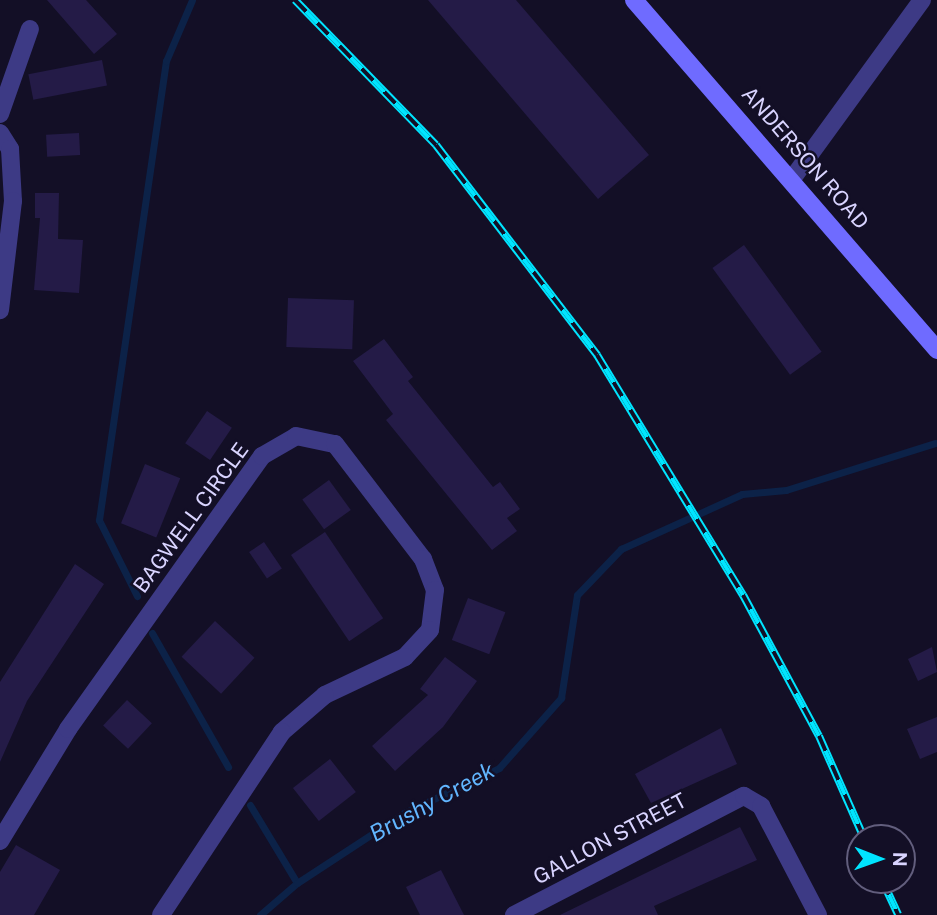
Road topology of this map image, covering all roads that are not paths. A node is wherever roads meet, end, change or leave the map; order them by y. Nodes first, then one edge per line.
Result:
1 (634, 0) edge
2 (922, 0) edge
3 (30, 29) dead end
4 (0, 114) edge
5 (0, 133) edge
6 (792, 178) junction
7 (0, 310) edge
8 (937, 350) edge
9 (0, 841) edge
10 (161, 915) edge
11 (514, 915) edge
12 (818, 915) edge

1 - 6 main road, ANDERSON ROAD
2 - 6 street
3 - 4 street
5 - 7 street
6 - 8 main road, ANDERSON ROAD
9 - 10 street, BAGWELL CIRCLE
11 - 12 street, GALLON STREET

